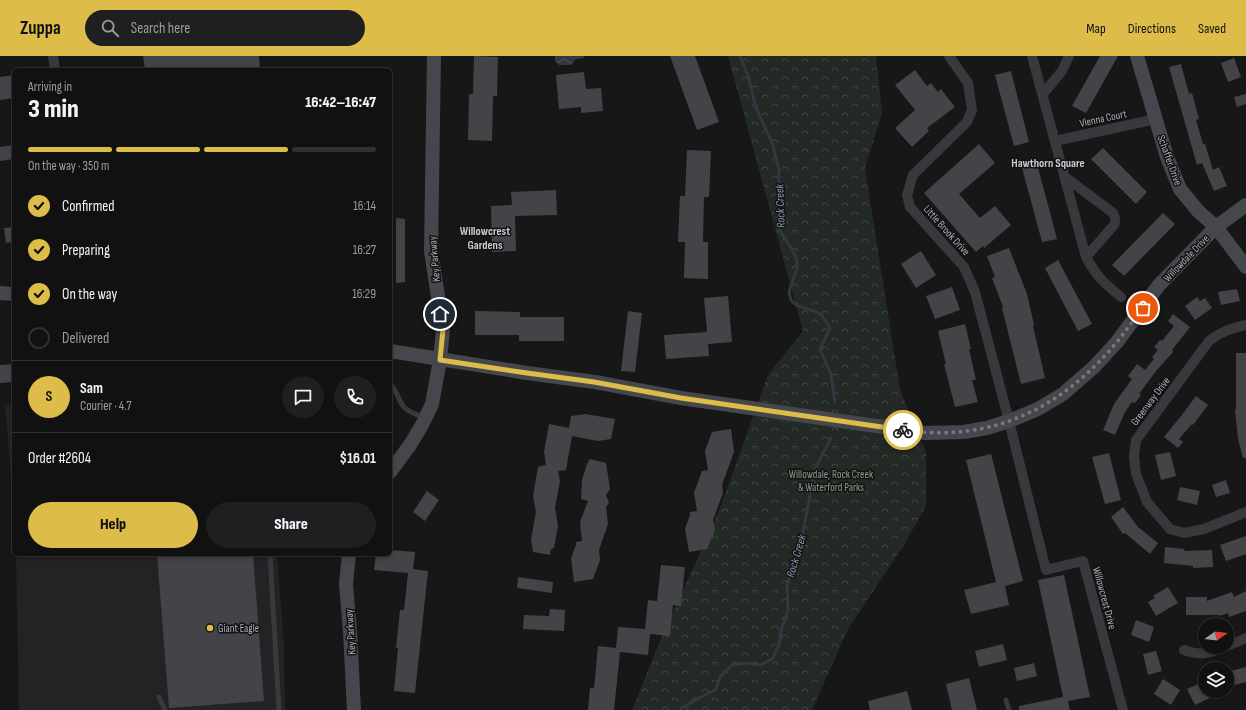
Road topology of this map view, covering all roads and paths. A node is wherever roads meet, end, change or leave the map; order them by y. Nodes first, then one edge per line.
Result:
1 (53, 56) edge
2 (434, 56) edge
3 (949, 56) edge
4 (1032, 56) edge
5 (1069, 56) edge
6 (1137, 56) edge
7 (55, 68) edge
8 (1043, 94) junction
9 (1156, 119) junction
10 (1055, 141) junction
11 (1065, 177) junction
12 (1246, 205) edge
13 (1216, 227) junction
14 (1086, 257) junction
15 (1246, 267) edge
16 (0, 293) edge
17 (12, 294) edge
18 (1121, 297) dead end
19 (1246, 325) edge
20 (392, 351) edge
21 (440, 360) junction
22 (392, 386) edge
23 (425, 418) junction
24 (1010, 421) junction
25 (392, 469) edge
26 (1246, 512) edge
27 (270, 556) edge
28 (349, 556) edge
29 (1246, 638) edge
30 (1234, 643) edge
31 (1184, 650) dead end
32 (1198, 654) edge
33 (159, 697) dead end
34 (1006, 700) dead end
35 (164, 710) edge
36 (279, 710) edge
37 (354, 710) edge
38 (1009, 710) edge
39 (1123, 710) edge

1 - 7 street
2 - 21 street, Key Parkway
3 - 24 street, Little Brook Drive
4 - 8 street
5 - 8 street
6 - 9 street, Schaffer Drive
8 - 10 street
9 - 10 street, Vienna Court
9 - 13 street, Schaffer Drive
10 - 11 street
11 - 14 street
11 - 14 street
12 - 13 street, Willowdale Drive
13 - 15 street, Schaffer Drive
13 - 24 street, Willowdale Drive
14 - 18 street
16 - 17 street
19 - 26 street, Greenway Drive
20 - 21 street, Willowdale Drive
21 - 23 street, Key Parkway
21 - 24 street, Willowdale Drive
22 - 23 lane
23 - 25 street, Key Parkway
24 - 39 street, Willowcrest Drive
27 - 36 lane
28 - 37 street, Key Parkway
29 - 30 street
31 - 32 street
33 - 35 lane
34 - 38 lane

